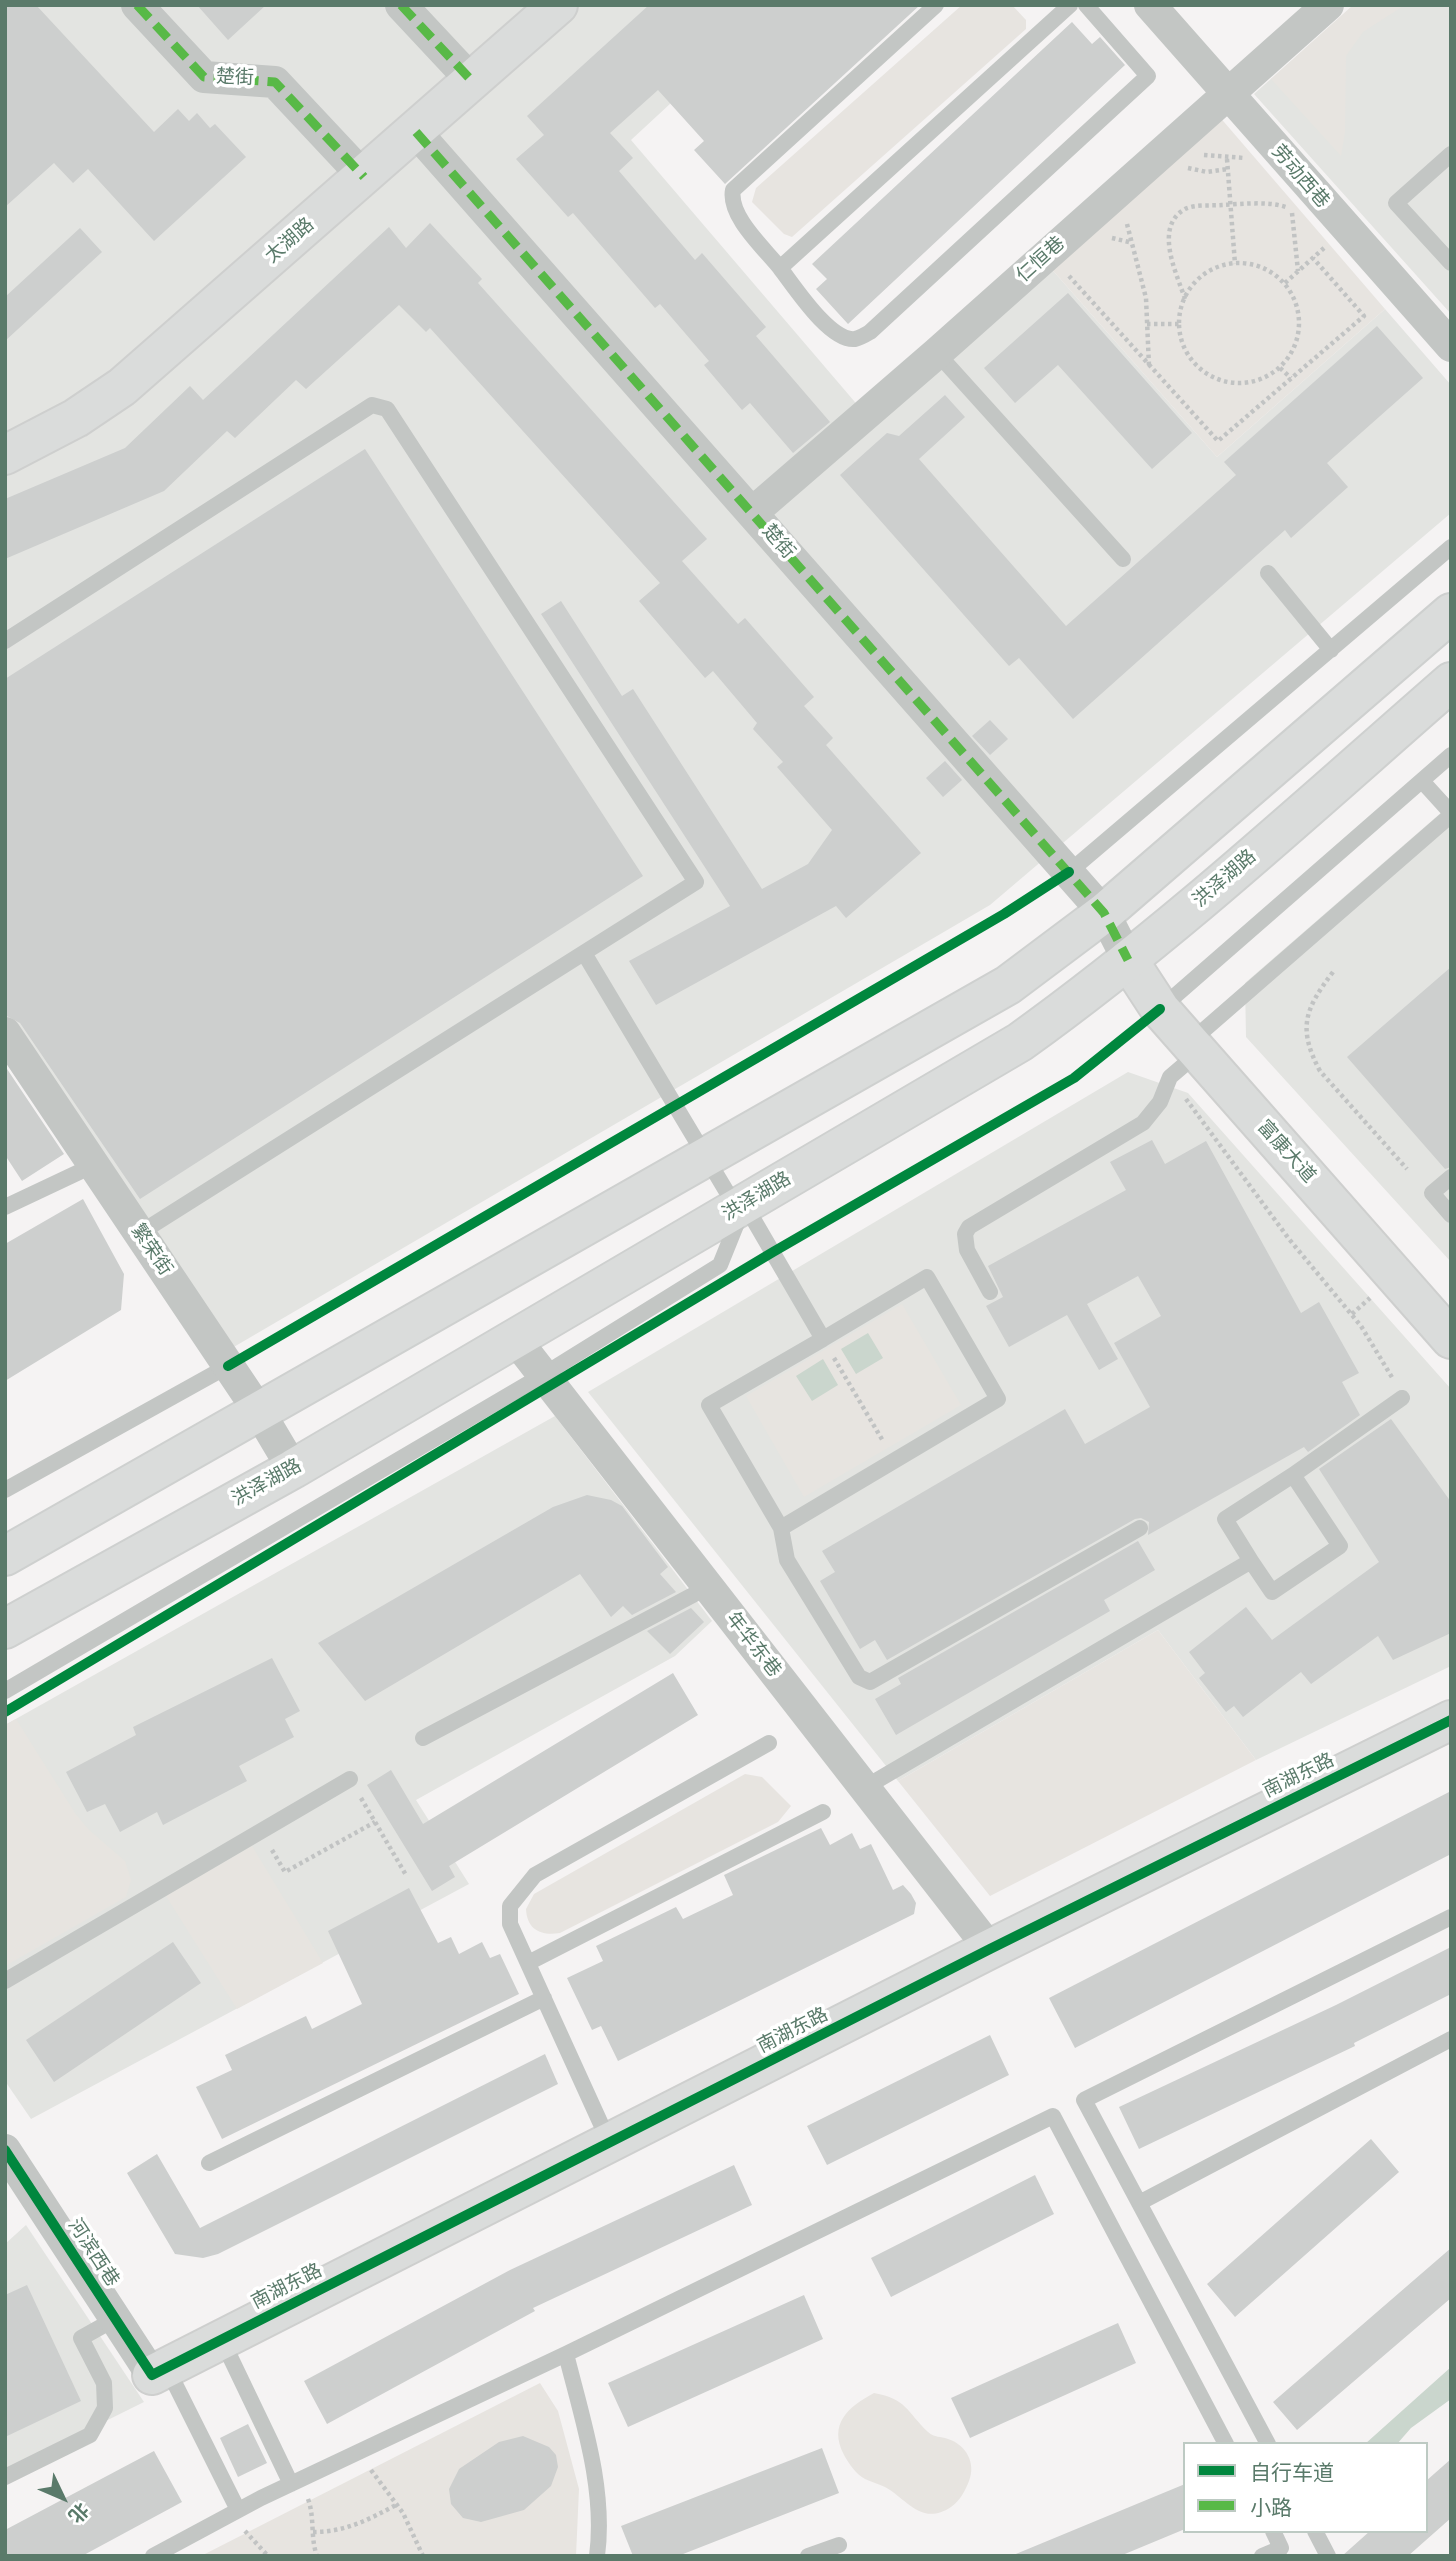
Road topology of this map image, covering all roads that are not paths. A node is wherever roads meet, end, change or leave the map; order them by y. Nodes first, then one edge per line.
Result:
1 (137, 5) edge
2 (401, 5) edge
3 (558, 5) edge
4 (936, 5) edge
5 (1070, 5) edge
6 (1086, 5) edge
7 (1150, 5) edge
8 (1328, 5) edge
9 (472, 81) junction
10 (1228, 95) junction
11 (416, 132) junction
12 (1451, 154) edge
13 (364, 177) junction
14 (1451, 263) edge
15 (780, 268) junction
16 (1451, 346) edge
17 (937, 353) junction
18 (5, 455) edge
19 (752, 513) junction
20 (1451, 547) edge
21 (1123, 559) dead end
22 (1268, 573) dead end
23 (1451, 613) edge
24 (5, 640) edge
25 (1331, 650) junction
26 (1451, 682) edge
27 (1451, 755) edge
28 (1422, 780) junction
29 (1451, 814) edge
30 (1069, 872) junction
31 (1104, 913) junction
32 (584, 953) junction
33 (1128, 960) junction
34 (1160, 1010) junction
35 (5, 1033) edge
36 (1194, 1048) junction
37 (707, 1157) junction
38 (94, 1165) junction
39 (1451, 1177) edge
40 (741, 1207) junction
41 (5, 1208) edge
42 (1451, 1214) edge
43 (140, 1233) junction
44 (990, 1292) dead end
45 (823, 1339) junction
46 (1451, 1339) edge
47 (516, 1340) junction
48 (228, 1366) junction
49 (543, 1375) junction
50 (1402, 1398) dead end
51 (258, 1410) junction
52 (293, 1469) junction
53 (1293, 1475) junction
54 (5, 1490) edge
55 (780, 1528) junction
56 (1140, 1528) dead end
57 (5, 1556) edge
58 (1251, 1561) junction
59 (708, 1587) junction
60 (5, 1629) edge
61 (5, 1691) edge
62 (1451, 1720) edge
63 (423, 1738) dead end
64 (769, 1743) dead end
65 (350, 1779) road end
66 (864, 1788) junction
67 (823, 1812) dead end
68 (1451, 1917) edge
69 (990, 1949) junction
70 (528, 1963) junction
71 (5, 1981) edge
72 (544, 1998) junction
73 (1451, 2039) edge
74 (610, 2144) junction
75 (5, 2150) edge
76 (209, 2163) dead end
77 (1139, 2203) junction
78 (115, 2319) junction
79 (222, 2340) junction
80 (566, 2354) junction
81 (159, 2372) junction
82 (1225, 2442) edge
83 (1267, 2442) edge
84 (5, 2477) edge
85 (295, 2482) junction
86 (236, 2511) junction
87 (1274, 2533) edge
88 (1316, 2533) edge
89 (839, 2545) dead end
90 (153, 2556) edge
91 (597, 2556) edge
92 (808, 2556) edge
93 (1262, 2556) edge
94 (1328, 2556) edge

1 - 13 street, 楚街
2 - 9 street
3 - 9 main road, 太湖路
4 - 15 lane
5 - 15 lane
6 - 15 lane
7 - 10 street, 劳动西巷
8 - 10 street, 仁恒巷
9 - 11 main road, 太湖路
10 - 16 street, 劳动西巷
10 - 17 street, 仁恒巷
11 - 13 main road, 太湖路
11 - 19 street, 楚街
12 - 14 lane
13 - 18 main road, 太湖路
17 - 19 street, 仁恒巷
17 - 21 lane
19 - 30 street, 楚街
20 - 25 lane
22 - 25 lane
23 - 31 main road
24 - 32 lane
25 - 30 lane
26 - 33 main road, 洪泽湖路
27 - 28 lane
28 - 29 lane
28 - 34 lane
29 - 36 lane
30 - 31 street, 楚街
31 - 33 street, 楚街
31 - 37 main road
32 - 37 lane
32 - 43 lane
33 - 34 main road, 富康大道
33 - 40 main road, 洪泽湖路
34 - 36 main road, 富康大道
35 - 38 street, 繁荣街
36 - 44 lane
36 - 46 main road, 富康大道
37 - 40 lane
37 - 51 main road
38 - 41 lane
38 - 43 street, 繁荣街
39 - 42 lane
40 - 45 lane
40 - 47 main road, 洪泽湖路
40 - 49 lane
43 - 48 street, 繁荣街
45 - 55 lane
45 - 55 lane
47 - 49 street, 年华东巷
47 - 52 main road, 洪泽湖路
48 - 51 street, 繁荣街
48 - 54 lane
49 - 59 street, 年华东巷
49 - 61 lane
50 - 53 lane
51 - 52 street, 繁荣街
51 - 57 main road
52 - 60 main road, 洪泽湖路
53 - 58 lane
53 - 58 lane
55 - 56 lane
58 - 66 lane
59 - 63 lane
59 - 66 street, 年华东巷
62 - 69 main road, 南湖东路
64 - 70 lane
65 - 71 lane
66 - 69 street, 年华东巷
67 - 70 lane
68 - 77 lane
69 - 74 main road, 南湖东路
70 - 72 lane
72 - 74 lane
72 - 76 lane
73 - 77 lane
74 - 79 main road, 南湖东路
75 - 78 street, 河滨西巷
77 - 83 lane
78 - 81 street, 河滨西巷
78 - 84 lane
79 - 81 main road, 南湖东路
79 - 85 lane
80 - 82 lane
80 - 85 lane
80 - 91 lane
81 - 86 lane
85 - 86 lane
86 - 90 lane
87 - 93 lane
88 - 94 lane
89 - 92 lane

